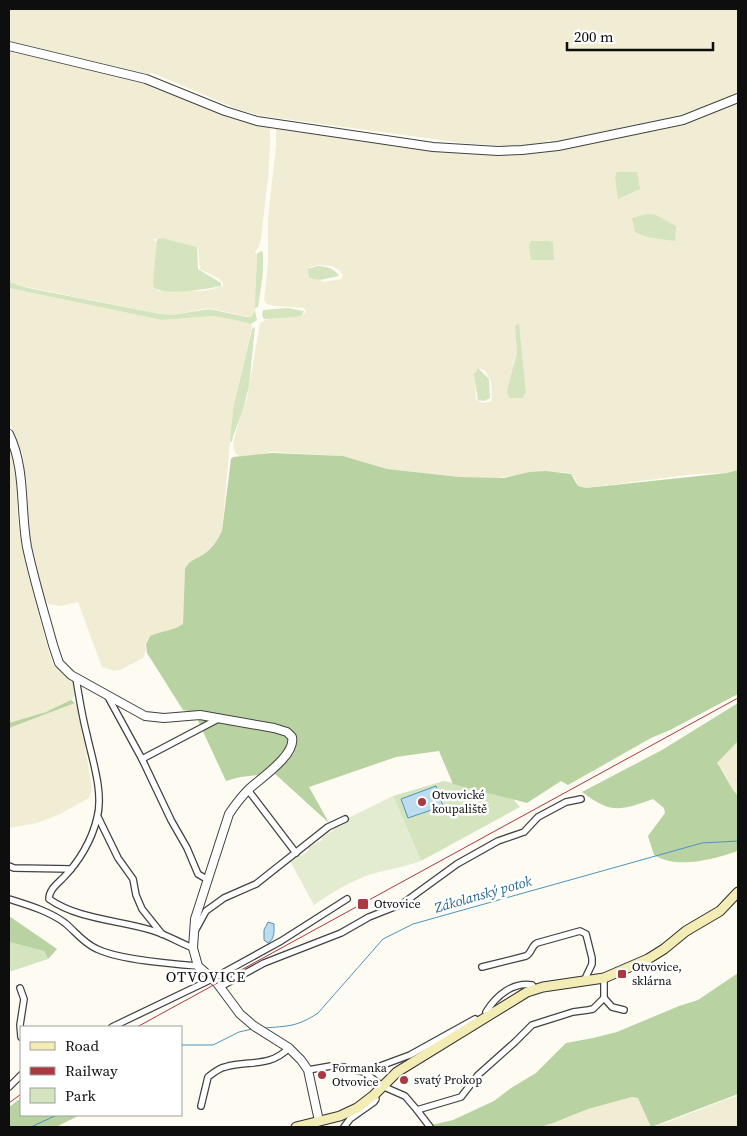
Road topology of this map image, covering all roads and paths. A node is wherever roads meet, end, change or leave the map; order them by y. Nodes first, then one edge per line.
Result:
1 (9, 46) edge
2 (738, 98) edge
3 (9, 434) edge
4 (76, 678) junction
5 (107, 695) junction
6 (220, 718) junction
7 (142, 759) junction
8 (248, 790) junction
9 (581, 799) dead end
10 (98, 817) junction
11 (345, 819) dead end
12 (296, 853) junction
13 (9, 866) edge
14 (71, 869) junction
15 (208, 880) junction
16 (738, 894) edge
17 (9, 899) edge
18 (347, 899) dead end
19 (195, 931) junction
20 (163, 935) junction
21 (193, 948) junction
22 (198, 966) junction
23 (482, 967) dead end
24 (604, 978) junction
25 (212, 979) junction
26 (584, 981) junction
27 (220, 987) junction
28 (20, 988) dead end
29 (604, 998) junction
30 (624, 1010) dead end
31 (488, 1013) junction
32 (20, 1026) edge
33 (114, 1026) edge
34 (289, 1048) junction
35 (308, 1070) junction
36 (364, 1072) junction
37 (20, 1076) edge
38 (382, 1086) junction
39 (9, 1087) edge
40 (374, 1096) junction
41 (202, 1106) dead end
42 (418, 1110) junction
43 (314, 1124) edge
44 (296, 1127) edge
45 (344, 1127) edge
46 (430, 1127) edge

1 - 2 street
3 - 4 street
4 - 5 street
4 - 10 street
5 - 6 street
5 - 7 street
6 - 7 street
6 - 8 street
7 - 15 street
8 - 12 street
8 - 15 street
9 - 27 street
10 - 14 street
10 - 20 street
11 - 12 street
12 - 19 street
13 - 14 street
14 - 20 street
15 - 19 street
16 - 24 main road
17 - 22 street
18 - 25 street
19 - 21 street
20 - 21 street
21 - 22 street
22 - 25 street
23 - 26 street
24 - 26 main road
24 - 29 street
25 - 27 street
25 - 33 street
26 - 31 main road
27 - 34 street
28 - 32 street
29 - 30 street
29 - 42 street
31 - 36 street
31 - 38 main road
34 - 35 street
34 - 41 street
35 - 36 street
35 - 43 street
36 - 38 street
37 - 39 street
38 - 40 main road
38 - 42 street
40 - 43 main road
40 - 45 street
42 - 46 street
43 - 44 main road

